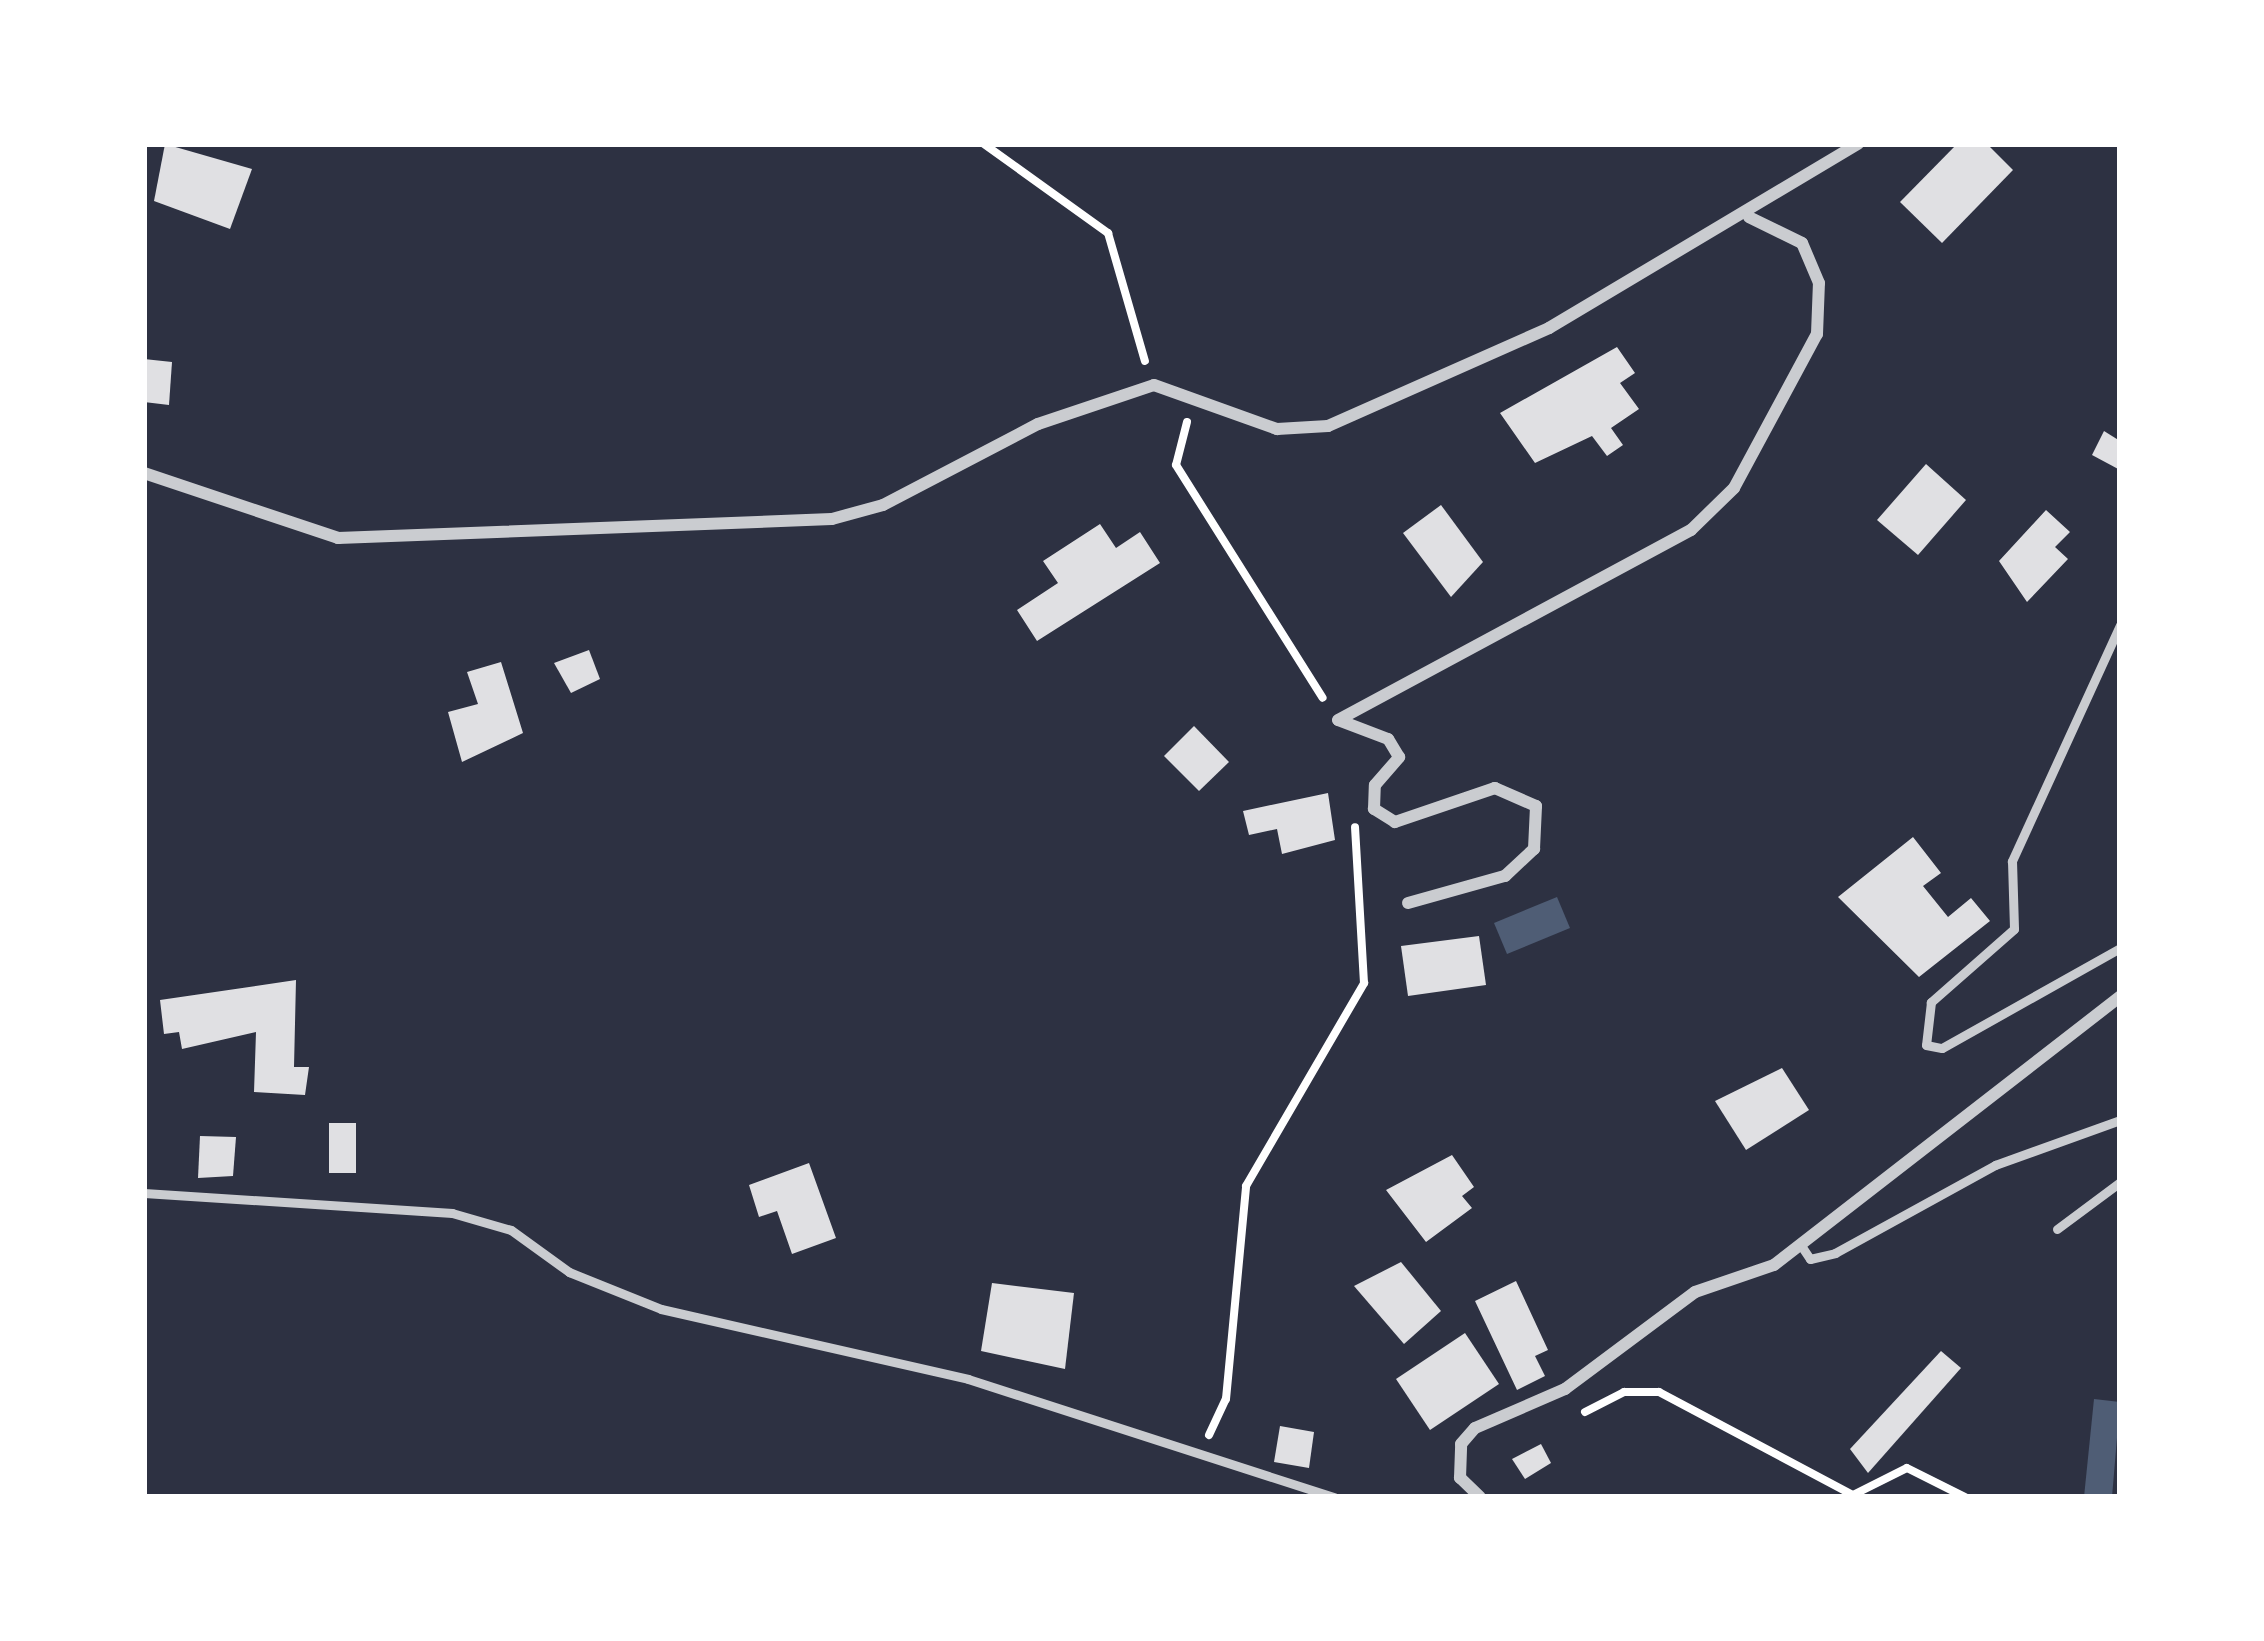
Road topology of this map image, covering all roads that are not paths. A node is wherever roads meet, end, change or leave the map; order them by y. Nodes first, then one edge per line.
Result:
1 (1858, 144) edge
2 (1749, 217) junction
3 (144, 473) edge
4 (2120, 625) edge
5 (1408, 903) dead end
6 (2120, 948) edge
7 (2120, 997) edge
8 (2120, 1120) edge
9 (2120, 1182) edge
10 (144, 1193) edge
11 (2056, 1229) dead end
12 (1800, 1244) junction
13 (1334, 1497) edge
14 (1480, 1497) edge

1 - 2 street
2 - 3 street
2 - 5 street
4 - 6 lane
7 - 12 street
8 - 12 lane
9 - 11 lane
10 - 13 lane
12 - 14 street

